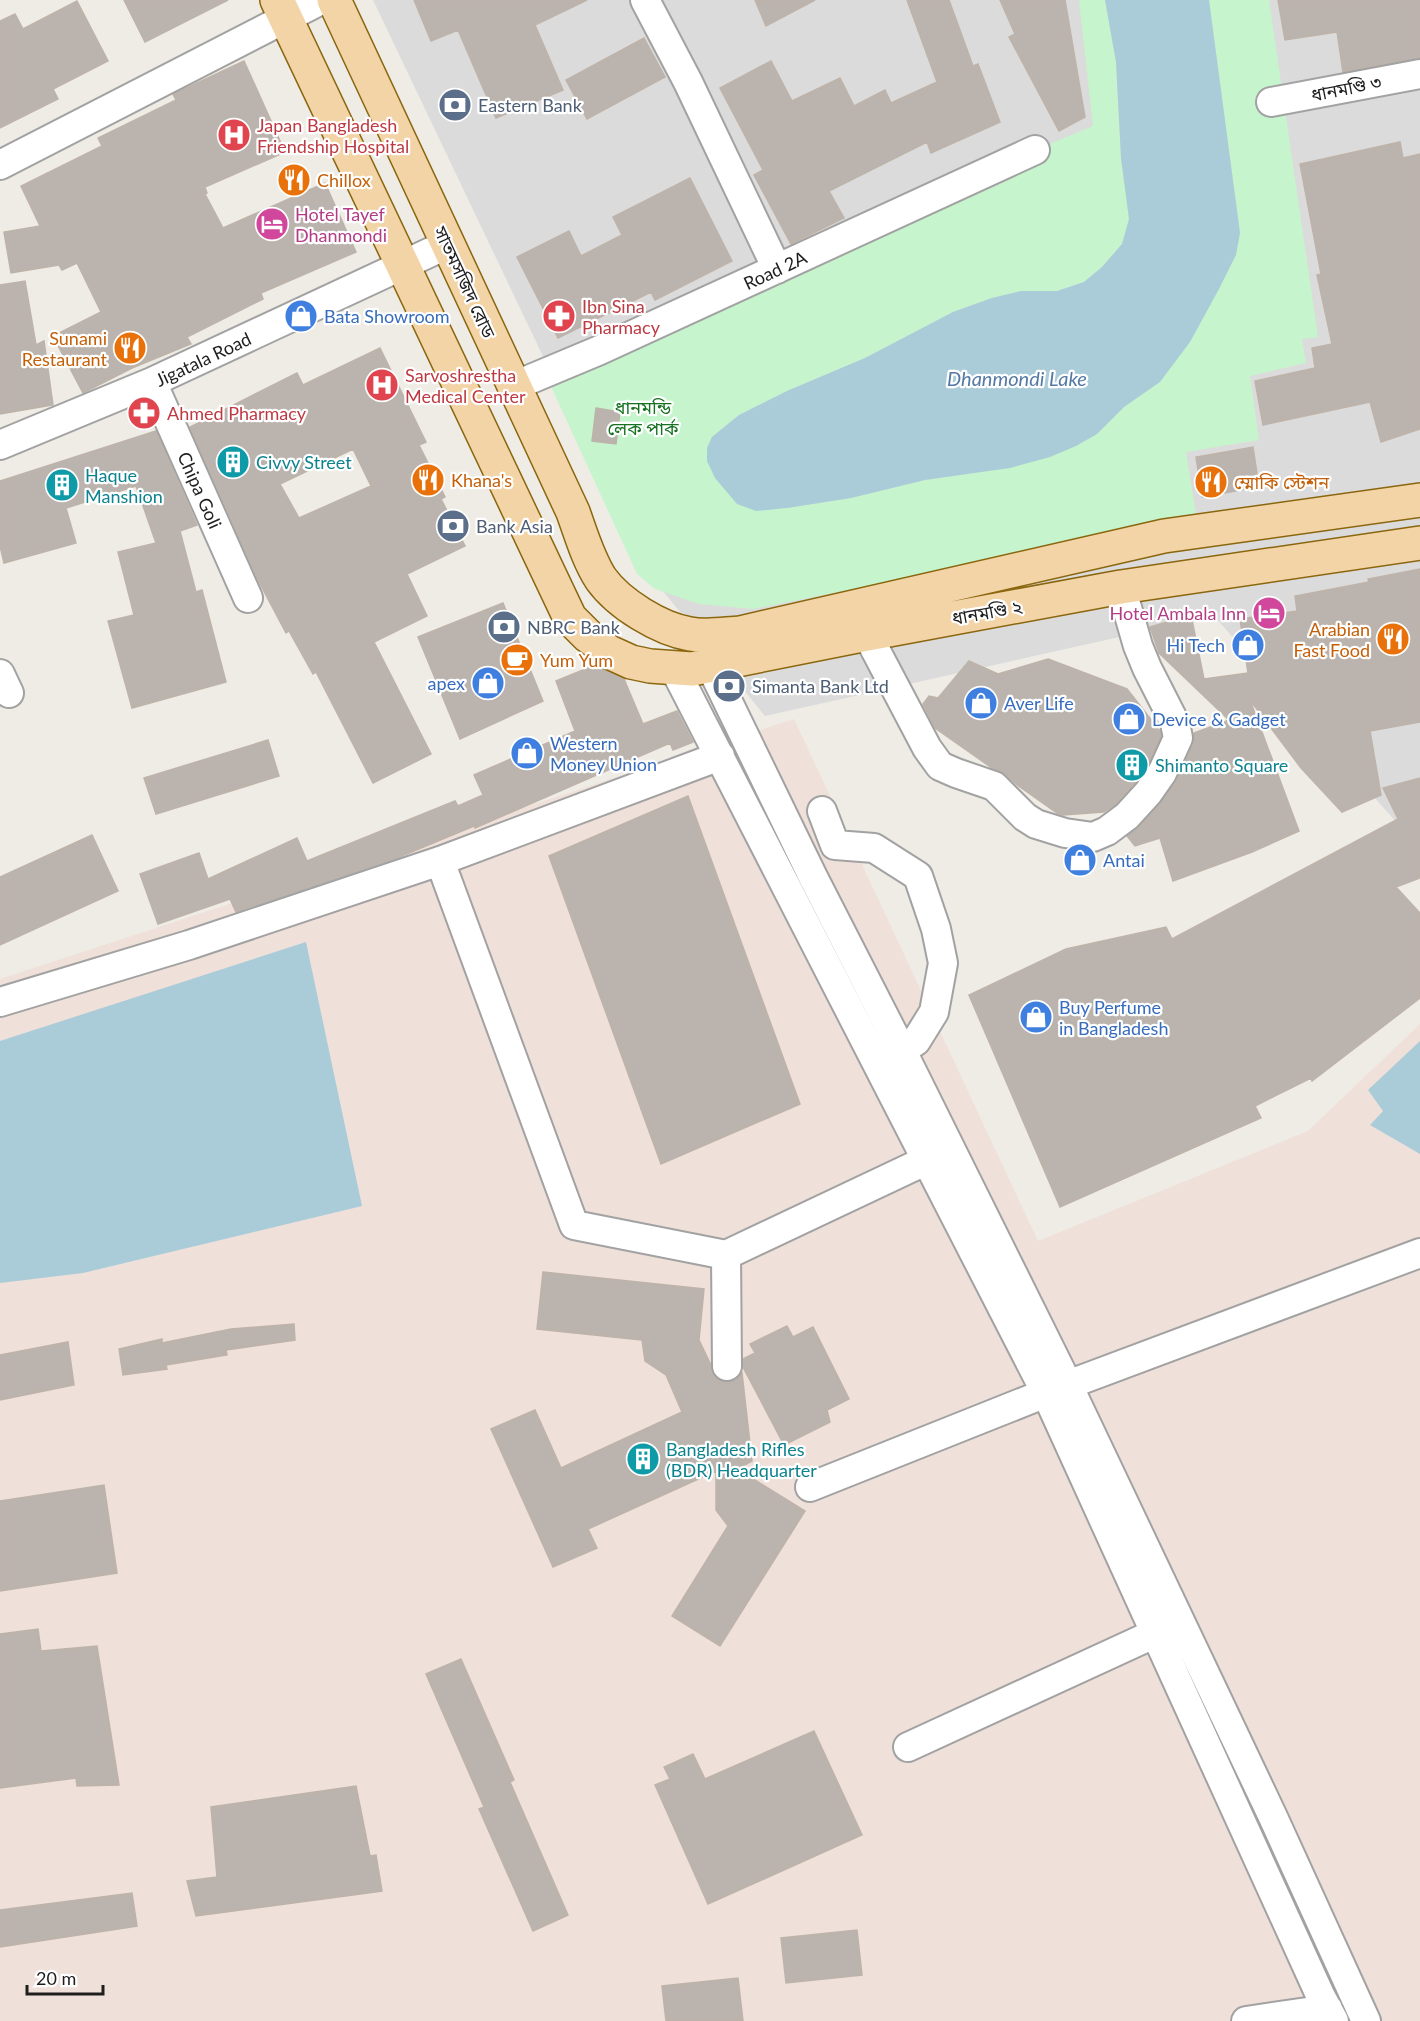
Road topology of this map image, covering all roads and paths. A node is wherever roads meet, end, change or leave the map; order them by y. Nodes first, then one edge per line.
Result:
1 (321, 0) edge
2 (333, 0) edge
3 (645, 0) edge
4 (281, 9) edge
5 (1420, 74) edge
6 (1271, 102) dead end
7 (1035, 150) dead end
8 (0, 165) edge
9 (448, 244) junction
10 (403, 266) junction
11 (777, 269) junction
12 (153, 382) junction
13 (514, 386) junction
14 (0, 445) edge
15 (1420, 500) edge
16 (1420, 543) edge
17 (1121, 587) junction
18 (616, 594) joint
19 (248, 598) dead end
20 (690, 634) junction
21 (867, 634) junction
22 (711, 667) junction
23 (674, 668) junction
24 (720, 756) junction
25 (822, 811) dead end
26 (440, 861) junction
27 (0, 1002) edge
28 (902, 1051) junction
29 (878, 1065) junction
30 (939, 1154) junction
31 (1420, 1253) edge
32 (726, 1255) junction
33 (727, 1366) dead end
34 (1057, 1389) junction
35 (810, 1487) dead end
36 (1156, 1634) junction
37 (908, 1748) dead end
38 (1331, 2015) edge
39 (1246, 2021) edge
40 (1366, 2021) edge

1 - 4 street
2 - 9 main road, সাতমসজিদ রোড
3 - 11 street
4 - 8 street
4 - 10 main road
5 - 6 street, ধানমণ্ডি ৩
7 - 11 street, Road 2A
9 - 10 street, Jigatala Road
9 - 13 main road, সাতমসজিদ রোড
10 - 12 street, Jigatala Road
10 - 23 main road, ধানমণ্ডি ২
11 - 13 street, Road 2A
12 - 14 street, Jigatala Road
12 - 19 street, Chipa Goli
13 - 18 main road, সাতমসজিদ রোড
15 - 20 main road, ধানমণ্ডি ২
16 - 17 main road, ধানমণ্ডি ২
17 - 21 main road, ধানমণ্ডি ২
17 - 21 street
18 - 20 main road, ধানমণ্ডি ২
20 - 22 main road
20 - 23 main road
21 - 22 main road, ধানমণ্ডি ২
22 - 23 main road, ধানমণ্ডি ২
22 - 28 street
23 - 24 street
24 - 26 street
24 - 29 street
25 - 28 street
26 - 27 street
26 - 32 street
28 - 29 street
28 - 30 street
29 - 30 street
30 - 32 street
30 - 34 street
31 - 34 street
32 - 33 street
34 - 35 street
34 - 36 street
34 - 40 street
36 - 37 street
36 - 38 street
38 - 39 street

